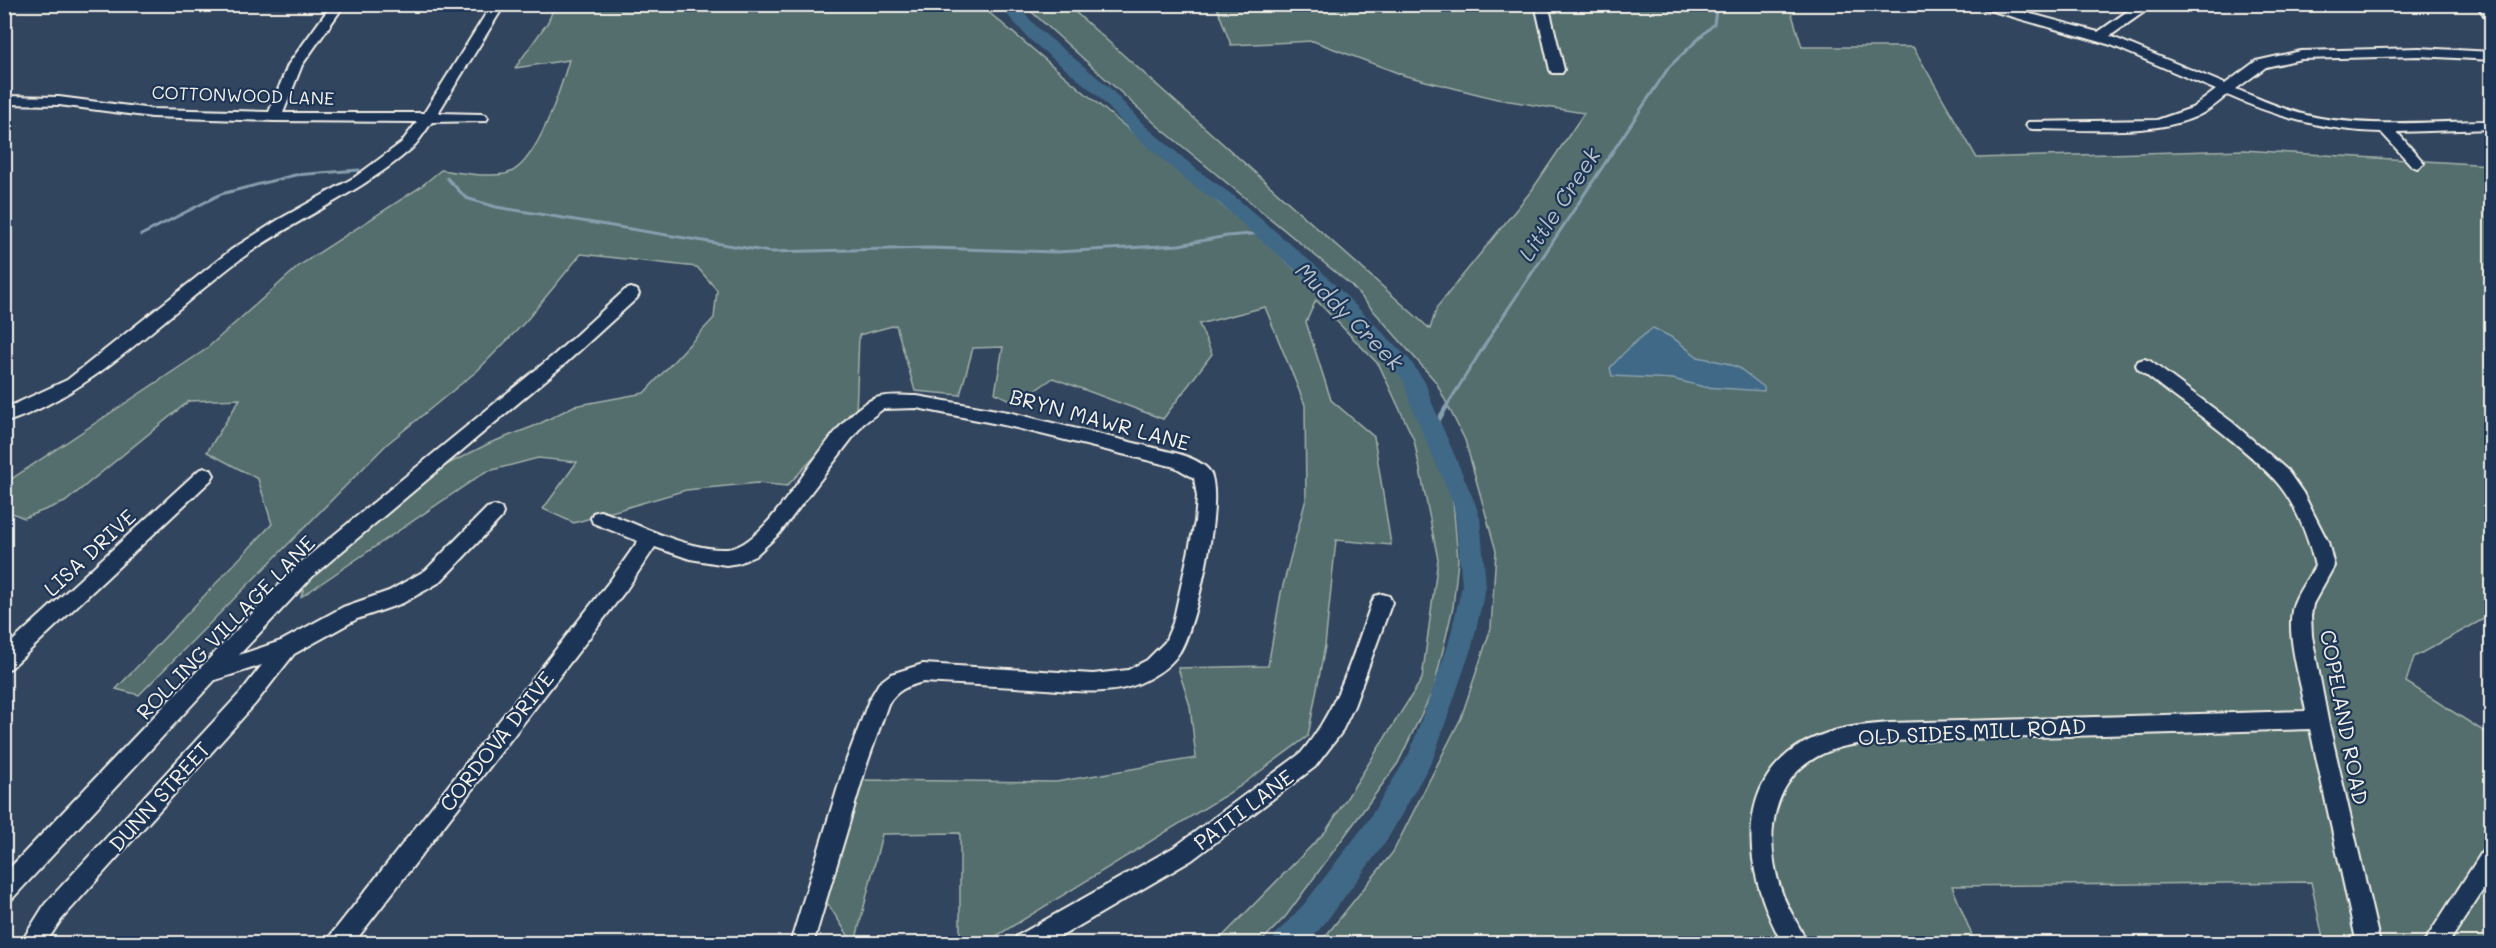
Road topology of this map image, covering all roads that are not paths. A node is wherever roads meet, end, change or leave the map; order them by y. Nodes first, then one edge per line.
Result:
1 (339, 4) edge
2 (499, 4) edge
3 (1541, 4) edge
4 (1974, 4) edge
5 (2139, 4) edge
6 (2483, 4) edge
7 (2492, 17) edge
8 (2100, 37) junction
9 (2492, 56) edge
10 (1557, 70) dead end
11 (2227, 88) junction
12 (4, 100) edge
13 (274, 117) junction
14 (429, 117) junction
15 (481, 118) dead end
16 (2033, 125) dead end
17 (2492, 125) edge
18 (2384, 126) junction
19 (2417, 163) dead end
20 (631, 294) dead end
21 (2144, 364) dead end
22 (4, 417) edge
23 (205, 475) dead end
24 (494, 513) dead end
25 (600, 518) dead end
26 (651, 538) junction
27 (1382, 602) dead end
28 (287, 648) junction
29 (4, 662) edge
30 (208, 675) junction
31 (2318, 720) junction
32 (2492, 856) edge
33 (4, 891) edge
34 (32, 944) edge
35 (338, 944) edge
36 (801, 944) edge
37 (1025, 944) edge
38 (1796, 944) edge
39 (2369, 944) edge
40 (2433, 944) edge

1 - 13 street
2 - 14 street
3 - 10 street
4 - 8 street
5 - 8 street
6 - 7 street
8 - 11 street
9 - 11 street
11 - 16 street
11 - 18 street
12 - 13 street, COTTONWOOD LANE
13 - 14 street, COTTONWOOD LANE
14 - 15 street, COTTONWOOD LANE
14 - 22 street
17 - 18 street
18 - 19 street
20 - 30 street, ROLLING VILLAGE LANE
21 - 31 street, COPELAND ROAD
23 - 29 street, LISA DRIVE
24 - 28 street
25 - 26 street, BRYN MAWR LANE
26 - 35 street, CORDOVA DRIVE
26 - 36 street, BRYN MAWR LANE
27 - 37 street, PATTI LANE
28 - 30 street
28 - 34 street, DUNN STREET
30 - 33 street, ROLLING VILLAGE LANE
31 - 38 street, OLD SIDES MILL ROAD
31 - 39 street, COPELAND ROAD
32 - 40 street

